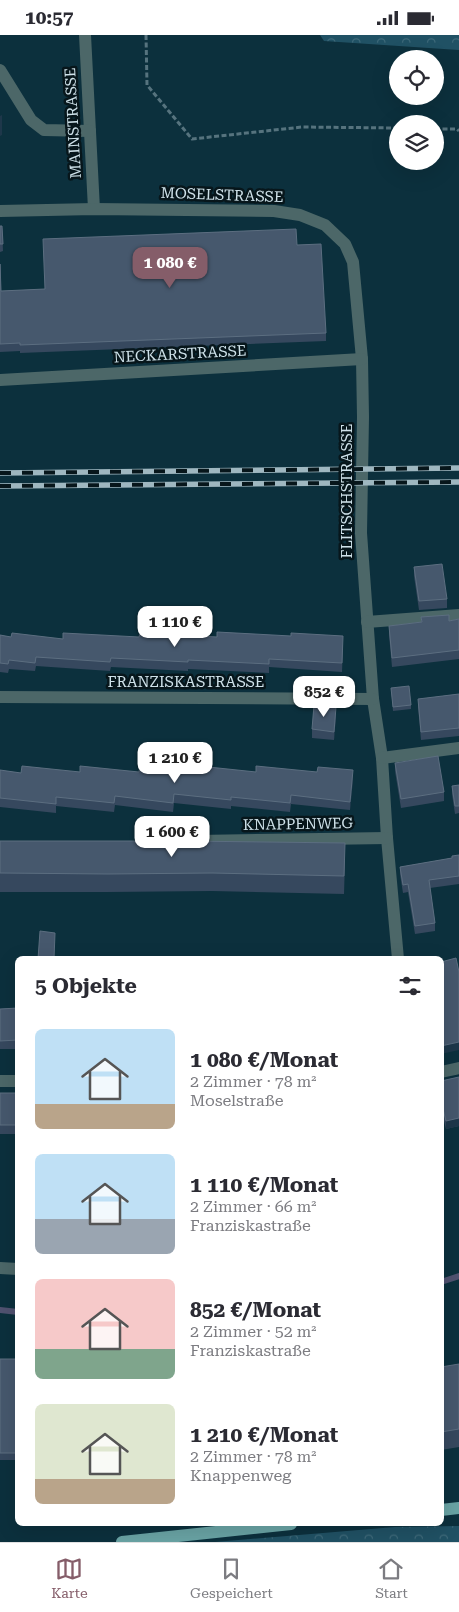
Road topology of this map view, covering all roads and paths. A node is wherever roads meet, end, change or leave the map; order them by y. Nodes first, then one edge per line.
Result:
1 (85, 35) edge
2 (146, 35) edge
3 (0, 70) edge
4 (389, 128) edge
5 (444, 129) edge
6 (90, 131) junction
7 (459, 131) edge
8 (94, 209) junction
9 (0, 211) edge
10 (362, 359) junction
11 (0, 380) edge
12 (459, 615) edge
13 (367, 622) junction
14 (0, 697) edge
15 (373, 699) junction
16 (459, 748) edge
17 (382, 758) junction
18 (387, 838) junction
19 (182, 842) edge
20 (398, 956) edge
21 (459, 1068) edge
22 (444, 1071) edge
23 (0, 1081) edge
24 (15, 1081) edge
25 (0, 1268) edge
26 (15, 1269) edge
27 (459, 1508) edge
28 (444, 1510) edge
29 (272, 1526) edge
30 (122, 1542) edge

1 - 6 street, MAINSTRASSE
2 - 4 path
3 - 6 street
5 - 7 path
6 - 8 street, MAINSTRASSE
8 - 9 street, MOSELSTRASSE
8 - 10 street, MOSELSTRASSE
10 - 11 street, NECKARSTRASSE
10 - 13 street, FLITSCHSTRASSE
12 - 13 street
13 - 15 street, FLITSCHSTRASSE
14 - 15 street, FRANZISKASTRASSE
15 - 17 street, FLITSCHSTRASSE
16 - 17 street
17 - 18 street, FLITSCHSTRASSE
18 - 19 street, KNAPPENWEG
18 - 20 street, FLITSCHSTRASSE
21 - 22 street
23 - 24 street
25 - 26 street
27 - 28 main road
29 - 30 main road

